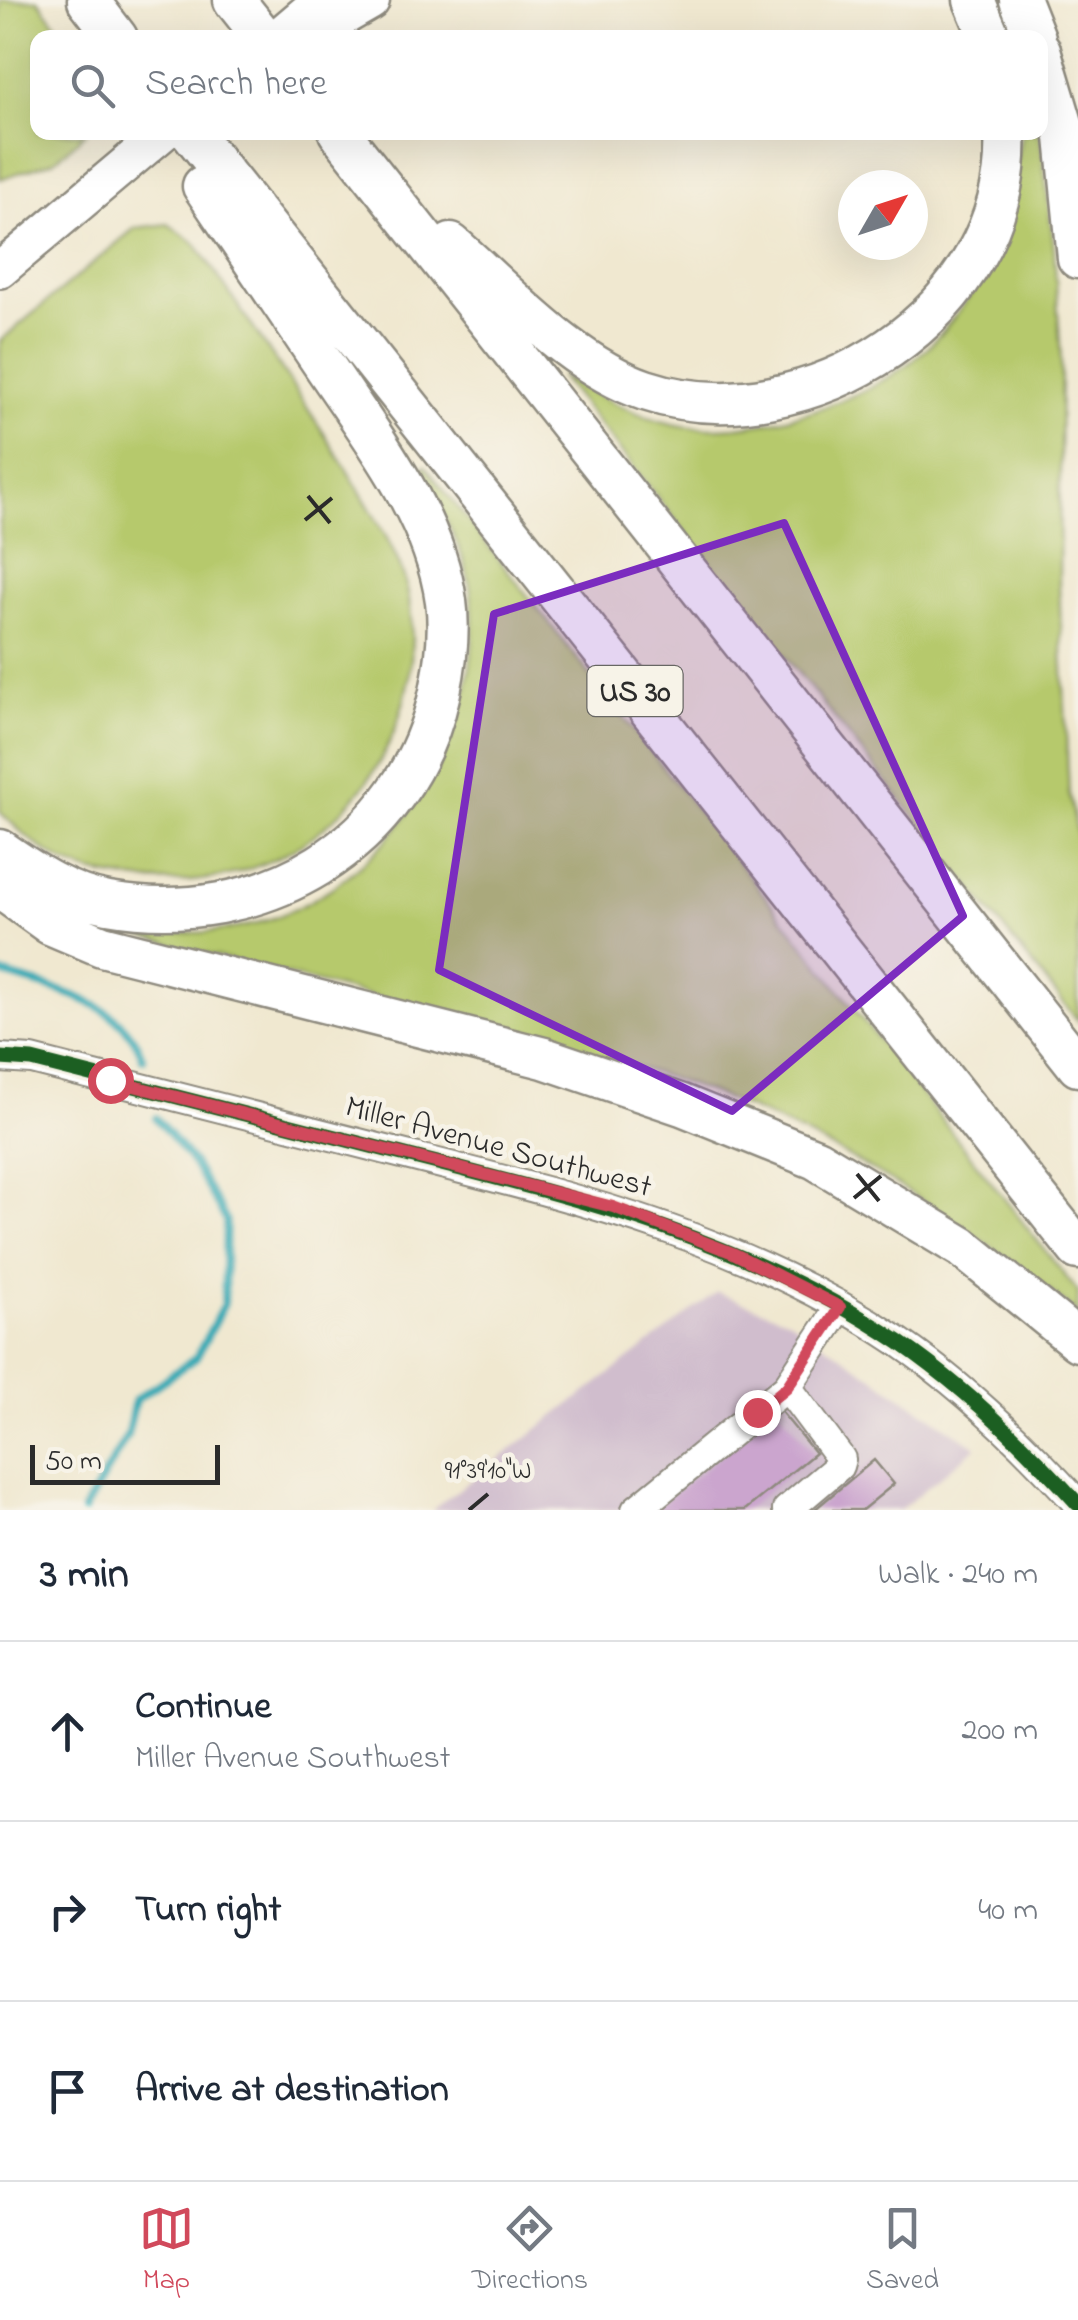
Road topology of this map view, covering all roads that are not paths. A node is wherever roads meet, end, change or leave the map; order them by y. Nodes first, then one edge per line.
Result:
1 (78, 0) edge
2 (88, 0) edge
3 (234, 0) edge
4 (321, 0) edge
5 (1020, 0) edge
6 (366, 2) edge
7 (98, 30) edge
8 (111, 30) edge
9 (258, 30) edge
10 (285, 30) edge
11 (317, 30) edge
12 (1033, 30) edge
13 (1048, 77) edge
14 (155, 140) edge
15 (170, 140) edge
16 (198, 140) edge
17 (345, 140) edge
18 (1004, 140) edge
19 (381, 185) junction
20 (1078, 258) edge
21 (0, 270) edge
22 (0, 850) edge
23 (0, 888) edge
24 (0, 1058) edge
25 (1078, 1066) edge
26 (1078, 1249) edge
27 (840, 1307) junction
28 (1078, 1341) edge
29 (787, 1387) junction
30 (1078, 1504) edge
31 (636, 1510) edge
32 (787, 1510) edge

1 - 7 highway
2 - 8 highway
3 - 9 highway
4 - 10 main road
5 - 12 highway
6 - 11 highway
13 - 20 highway
14 - 21 main road
15 - 22 highway
16 - 26 highway, US 30
17 - 19 highway
18 - 19 highway
19 - 25 highway
23 - 28 highway
24 - 27 street, Miller Avenue Southwest
27 - 29 street
27 - 30 street, Miller Avenue Southwest
29 - 31 street
29 - 32 street

